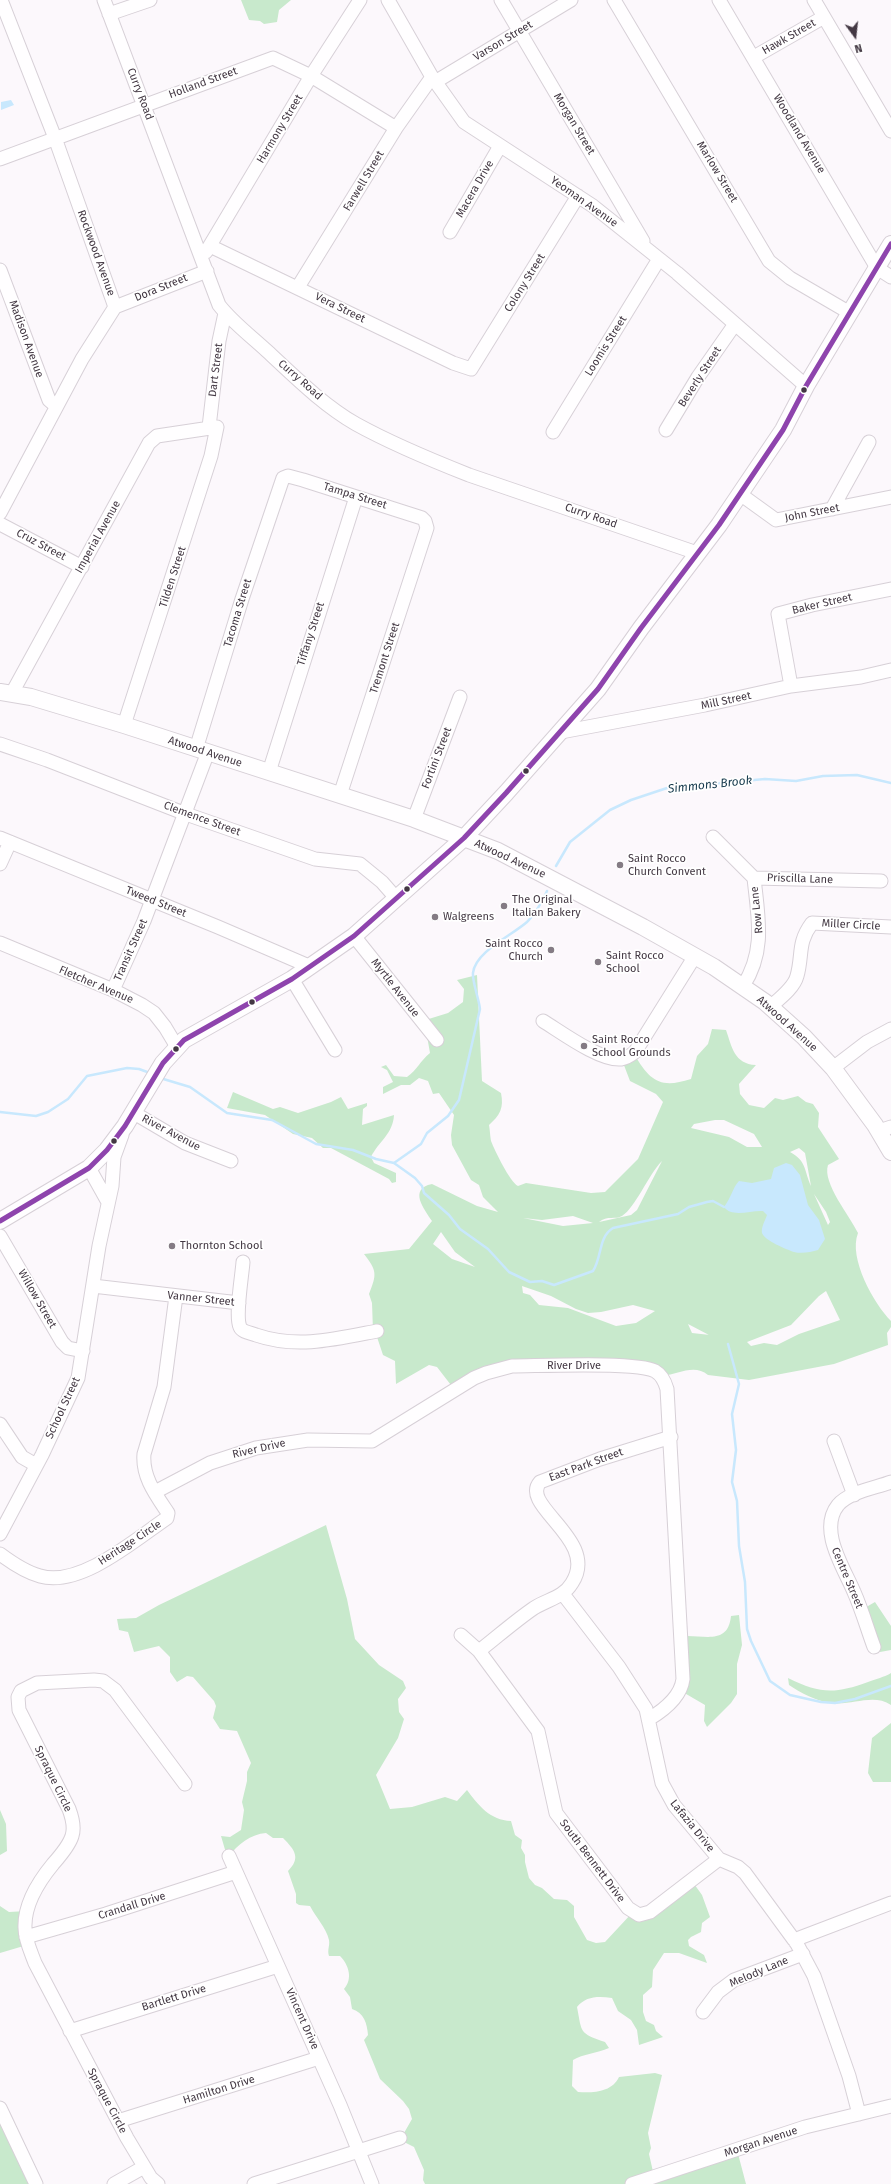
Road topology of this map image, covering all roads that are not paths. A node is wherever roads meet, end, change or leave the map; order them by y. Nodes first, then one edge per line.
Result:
1 (2, 0) edge
2 (104, 0) edge
3 (150, 0) edge
4 (360, 0) edge
5 (388, 0) edge
6 (502, 0) edge
7 (571, 0) edge
8 (614, 0) edge
9 (719, 0) edge
10 (814, 0) edge
11 (109, 14) junction
12 (824, 17) junction
13 (520, 31) junction
14 (754, 58) junction
15 (311, 76) junction
16 (434, 80) junction
17 (144, 105) junction
18 (396, 128) junction
19 (891, 131) edge
20 (55, 138) junction
21 (500, 146) junction
22 (0, 159) edge
23 (578, 196) junction
24 (450, 232) dead end
25 (891, 244) edge
26 (210, 246) junction
27 (647, 248) junction
28 (659, 259) junction
29 (205, 265) junction
30 (0, 270) edge
31 (884, 273) edge
32 (298, 287) junction
33 (115, 307) junction
34 (225, 313) junction
35 (850, 313) junction
36 (734, 324) junction
37 (471, 369) joint
38 (806, 386) junction
39 (56, 406) junction
40 (213, 427) junction
41 (666, 430) dead end
42 (553, 432) dead end
43 (869, 442) dead end
44 (283, 478) joint
45 (740, 494) junction
46 (356, 497) junction
47 (891, 497) edge
48 (1, 504) edge
49 (832, 509) junction
50 (426, 521) joint
51 (0, 524) edge
52 (698, 554) junction
53 (82, 567) junction
54 (891, 589) edge
55 (891, 670) edge
56 (791, 686) junction
57 (6, 692) edge
58 (460, 697) dead end
59 (124, 725) junction
60 (561, 732) junction
61 (0, 744) edge
62 (202, 751) junction
63 (269, 772) junction
64 (340, 795) junction
65 (186, 814) junction
66 (414, 819) junction
67 (713, 837) dead end
68 (464, 838) junction
69 (5, 840) edge
70 (0, 864) edge
71 (754, 878) junction
72 (880, 881) dead end
73 (396, 898) junction
74 (152, 900) junction
75 (891, 928) edge
76 (354, 936) junction
77 (0, 943) edge
78 (695, 956) junction
79 (311, 967) junction
80 (292, 979) junction
81 (743, 986) junction
82 (113, 990) junction
83 (770, 1007) junction
84 (543, 1021) dead end
85 (891, 1029) edge
86 (437, 1040) dead end
87 (177, 1047) junction
88 (335, 1050) dead end
89 (833, 1068) junction
90 (130, 1120) junction
91 (885, 1129) edge
92 (891, 1152) edge
93 (231, 1161) dead end
94 (89, 1168) junction
95 (108, 1202) junction
96 (0, 1221) edge
97 (0, 1236) edge
98 (243, 1262) dead end
99 (93, 1286) junction
100 (176, 1296) junction
101 (240, 1303) junction
102 (378, 1331) dead end
103 (83, 1351) junction
104 (0, 1424) edge
105 (671, 1437) junction
106 (834, 1442) dead end
107 (36, 1465) junction
108 (891, 1482) edge
109 (154, 1492) junction
110 (854, 1495) junction
111 (0, 1534) edge
112 (0, 1554) edge
113 (563, 1594) junction
114 (461, 1635) dead end
115 (874, 1647) dead end
116 (479, 1652) junction
117 (649, 1719) junction
118 (185, 1784) dead end
119 (229, 1856) dead end
120 (719, 1858) junction
121 (236, 1872) junction
122 (891, 1903) edge
123 (26, 1937) junction
124 (794, 1940) junction
125 (802, 1954) junction
126 (278, 1966) junction
127 (703, 2012) dead end
128 (70, 2031) junction
129 (319, 2058) junction
130 (891, 2106) edge
131 (0, 2108) edge
132 (859, 2114) junction
133 (118, 2121) junction
134 (400, 2138) dead end
135 (358, 2151) junction
136 (144, 2167) junction
137 (36, 2184) edge
138 (114, 2184) edge
139 (158, 2184) edge
140 (254, 2184) edge
141 (372, 2184) edge
142 (632, 2184) edge

1 - 20 street, Rockwood Avenue
2 - 11 street, Curry Road
3 - 11 street
4 - 15 street, Harmony Street
5 - 16 street, Yeoman Avenue
6 - 13 street, Morgan Street
7 - 13 street, Varson Street
8 - 35 street, Marlow Street
9 - 14 street, Woodland Avenue
10 - 12 street
11 - 17 street, Curry Road
12 - 14 street, Hawk Street
12 - 19 street
13 - 16 street, Varson Street
13 - 27 street, Morgan Street
14 - 31 street, Woodland Avenue
15 - 17 street, Holland Street
15 - 18 street, Holland Street
15 - 26 street, Harmony Street
16 - 18 street, Farwell Street
16 - 21 street, Yeoman Avenue
17 - 20 street, Holland Street
17 - 29 street, Curry Road
18 - 32 street, Farwell Street
20 - 22 street, Holland Street
20 - 33 street, Rockwood Avenue
21 - 23 street, Yeoman Avenue
21 - 24 street, Macera Drive
23 - 27 street, Yeoman Avenue
23 - 37 street, Colony Street
25 - 31 main road
26 - 29 street, Harmony Street
26 - 32 street, Vera Street
27 - 28 street, Yeoman Avenue
28 - 36 street, Yeoman Avenue
28 - 42 street, Loomis Street
29 - 33 street, Dora Street
29 - 34 street, Curry Road
30 - 39 street, Madison Avenue
31 - 35 main road
32 - 37 street, Vera Street
33 - 39 street, Rockwood Avenue
34 - 40 street, Dart Street
34 - 52 street, Curry Road
35 - 38 main road
36 - 38 street, Yeoman Avenue
36 - 41 street, Beverly Street
38 - 45 main road
39 - 48 street, Rockwood Avenue
40 - 53 street, Imperial Avenue
40 - 59 street, Tilden Street
43 - 49 street
44 - 46 street, Tampa Street
44 - 62 street, Tacoma Street
45 - 49 street, John Street
45 - 52 main road
46 - 50 street, Tampa Street
46 - 63 street, Tiffany Street
47 - 49 street, John Street
50 - 64 street, Tremont Street
51 - 53 street, Cruz Street
52 - 60 main road
53 - 57 street, Imperial Avenue
54 - 56 street, Baker Street
55 - 56 street, Mill Street
56 - 60 street, Mill Street
57 - 59 main road, Atwood Avenue
58 - 66 street, Fortini Street
59 - 62 main road, Atwood Avenue
60 - 68 main road
61 - 65 street, Clemence Street
62 - 63 main road, Atwood Avenue
62 - 65 street, Transit Street
63 - 64 main road, Atwood Avenue
64 - 66 main road, Atwood Avenue
65 - 73 street, Clemence Street
65 - 74 street, Transit Street
66 - 68 main road, Atwood Avenue
67 - 71 street, Priscilla Lane
68 - 73 main road
68 - 78 main road, Atwood Avenue
69 - 70 street
69 - 74 street, Tweed Street
71 - 72 street, Priscilla Lane
71 - 81 street, Row Lane
73 - 76 main road
74 - 79 street, Tweed Street
74 - 82 street, Transit Street
75 - 83 street, Miller Circle
76 - 79 main road
76 - 86 street, Myrtle Avenue
77 - 82 street, Fletcher Avenue
78 - 81 main road, Atwood Avenue
78 - 84 street
79 - 80 main road
80 - 87 main road
80 - 88 street
81 - 83 main road, Atwood Avenue
82 - 87 street, Fletcher Avenue
83 - 89 main road, Atwood Avenue
85 - 89 street
87 - 90 main road
89 - 91 main road, Atwood Avenue
90 - 93 street, River Avenue
90 - 94 main road
90 - 95 street, School Street
91 - 92 main road, Atwood Avenue
94 - 95 street
94 - 96 main road
95 - 99 street, School Street
97 - 103 street, Willow Street
98 - 101 street
99 - 100 street, Vanner Street
99 - 103 street, School Street
100 - 101 street, Vanner Street
100 - 109 street, Heritage Circle
101 - 102 street, Vanner Street
103 - 107 street, School Street
104 - 107 street
105 - 109 street, River Drive
105 - 113 street, East Park Street
105 - 117 street, River Drive
106 - 110 street
107 - 111 street, School Street
108 - 110 street, Centre Street
109 - 112 street, Heritage Circle
110 - 115 street, Centre Street
113 - 116 street, East Park Street
113 - 117 street, Lafazia Drive
114 - 116 street, South Bennett Drive
116 - 120 street, South Bennett Drive
117 - 120 street, Lafazia Drive
118 - 123 street, Spraque Circle
119 - 121 street, Vincent Drive
120 - 124 street, Lafazia Drive
121 - 123 street, Crandall Drive
121 - 126 street, Vincent Drive
122 - 124 street, Melody Lane
123 - 128 street, Spraque Circle
124 - 125 street, Lafazia Drive
125 - 127 street, Melody Lane
125 - 132 street, Lafazia Drive
126 - 128 street, Bartlett Drive
126 - 129 street, Vincent Drive
128 - 133 street, Spraque Circle
129 - 133 street, Hamilton Drive
129 - 135 street, Vincent Drive
130 - 132 street, Morgan Avenue
131 - 137 street
132 - 142 street, Morgan Avenue
133 - 136 street, Spraque Circle
134 - 135 street
135 - 140 street
135 - 141 street, Vincent Drive
136 - 138 street
136 - 139 street, Spraque Circle

